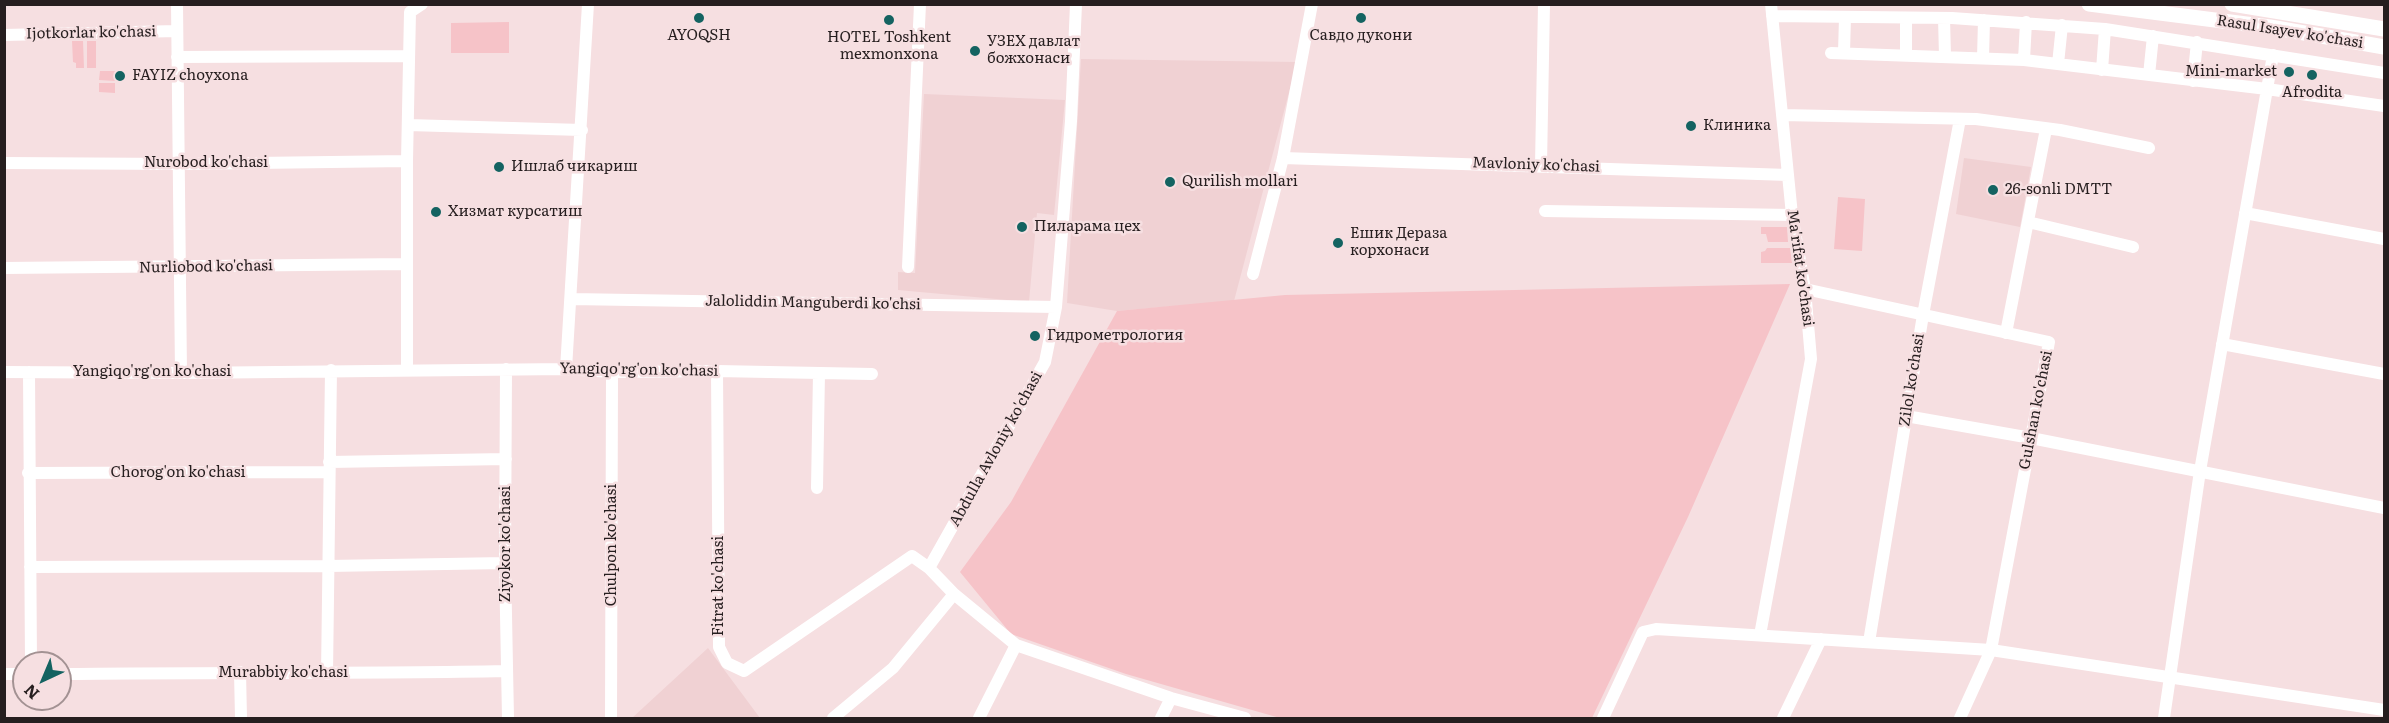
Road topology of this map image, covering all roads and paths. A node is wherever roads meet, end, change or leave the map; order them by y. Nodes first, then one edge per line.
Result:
1 (177, 4) edge
2 (422, 4) edge
3 (588, 4) edge
4 (920, 4) edge
5 (1076, 4) edge
6 (1312, 4) edge
7 (1544, 4) edge
8 (2089, 4) edge
9 (2232, 4) edge
10 (1772, 10) edge
11 (1845, 17) junction
12 (1906, 18) junction
13 (1944, 18) junction
14 (1984, 20) junction
15 (2026, 22) junction
16 (2062, 26) junction
17 (2105, 29) junction
18 (2385, 29) edge
19 (177, 31) junction
20 (4, 35) edge
21 (2153, 36) junction
22 (2198, 42) junction
23 (2385, 47) edge
24 (1831, 53) dead end
25 (1844, 53) junction
26 (1906, 55) junction
27 (2273, 55) junction
28 (409, 56) junction
29 (1945, 56) junction
30 (177, 57) junction
31 (1983, 58) junction
32 (2024, 60) junction
33 (2058, 64) junction
34 (2102, 70) junction
35 (2385, 73) edge
36 (2149, 75) junction
37 (2193, 81) junction
38 (2267, 89) junction
39 (2385, 106) edge
40 (1782, 115) junction
41 (1960, 119) junction
42 (408, 124) junction
43 (2046, 129) junction
44 (582, 130) junction
45 (2149, 148) dead end
46 (1284, 158) junction
47 (407, 161) junction
48 (4, 163) edge
49 (178, 164) junction
50 (1540, 165) junction
51 (1788, 175) junction
52 (1545, 211) dead end
53 (2245, 213) junction
54 (1792, 215) junction
55 (2028, 222) junction
56 (2385, 238) edge
57 (2133, 247) dead end
58 (407, 264) junction
59 (180, 267) junction
60 (908, 267) dead end
61 (4, 268) edge
62 (1253, 274) dead end
63 (1805, 289) junction
64 (571, 299) junction
65 (1056, 307) junction
66 (1923, 315) junction
67 (2006, 333) junction
68 (2222, 344) junction
69 (506, 369) junction
70 (566, 369) junction
71 (331, 370) junction
72 (407, 370) junction
73 (717, 371) junction
74 (4, 372) edge
75 (29, 372) junction
76 (612, 372) junction
77 (181, 373) junction
78 (819, 373) junction
79 (872, 374) dead end
80 (2385, 374) edge
81 (1906, 416) junction
82 (2031, 438) junction
83 (506, 459) junction
84 (328, 467) junction
85 (2200, 471) junction
86 (28, 473) junction
87 (817, 488) dead end
88 (2385, 508) edge
89 (505, 563) junction
90 (328, 566) junction
91 (30, 567) junction
92 (929, 567) junction
93 (954, 594) junction
94 (1760, 635) junction
95 (1821, 639) junction
96 (1869, 642) junction
97 (1016, 645) junction
98 (1991, 650) junction
99 (31, 651) edge
100 (506, 671) junction
101 (240, 672) junction
102 (72, 674) edge
103 (327, 674) junction
104 (2170, 677) junction
105 (1171, 698) junction
106 (2385, 710) edge
107 (241, 718) edge
108 (508, 718) edge
109 (612, 718) edge
110 (833, 718) edge
111 (979, 718) edge
112 (1161, 718) edge
113 (1245, 718) edge
114 (1604, 718) edge
115 (1784, 718) edge
116 (1960, 718) edge
117 (2164, 718) edge

1 - 19 street
2 - 28 street
3 - 44 street
4 - 60 street
5 - 65 street, Abdulla Avloniy ko'chasi
6 - 46 street
7 - 50 street
8 - 23 main road, Rasul Isayev ko'chasi
9 - 18 main road, Rasul Isayev ko'chasi
10 - 11 street
10 - 40 street, Ma'rifat ko'chasi
11 - 12 street
11 - 25 street
12 - 13 street
12 - 26 street
13 - 14 street
13 - 29 street
14 - 15 street
14 - 31 street
15 - 16 street
15 - 32 street
16 - 17 street
16 - 33 street
17 - 21 street
17 - 34 street
19 - 20 street, Ijotkorlar ko'chasi
19 - 30 street
21 - 22 street
21 - 36 street
22 - 27 street
22 - 37 street
24 - 25 street
25 - 26 street
26 - 29 street
27 - 35 street
27 - 38 street
28 - 30 street
28 - 42 street
29 - 31 street
30 - 49 street
31 - 32 street
32 - 33 street
33 - 34 street
34 - 36 street
36 - 37 street
37 - 38 street
38 - 39 street
38 - 53 street
40 - 41 street
40 - 51 street, Ma'rifat ko'chasi
41 - 43 street
41 - 66 street, Zilol ko'chasi
42 - 44 street
42 - 47 street
43 - 45 street
43 - 55 street
44 - 64 street
46 - 50 street, Mavloniy ko'chasi
46 - 62 street
47 - 49 street, Nurobod ko'chasi
47 - 58 street
48 - 49 street, Nurobod ko'chasi
49 - 59 street
50 - 51 street, Mavloniy ko'chasi
51 - 54 street, Ma'rifat ko'chasi
52 - 54 street
53 - 56 street
53 - 68 street
54 - 63 street, Ma'rifat ko'chasi
55 - 57 street
55 - 67 street
58 - 59 street, Nurliobod ko'chasi
58 - 72 street
59 - 61 street, Nurliobod ko'chasi
59 - 77 street
63 - 66 street, Gulshan ko'chasi
63 - 94 street, Ma'rifat ko'chasi
64 - 65 street, Jaloliddin Manguberdi ko'chsi
64 - 70 street
65 - 92 street, Abdulla Avloniy ko'chasi
66 - 67 street, Gulshan ko'chasi
66 - 81 street, Zilol ko'chasi
67 - 82 street, Gulshan ko'chasi
68 - 80 street
68 - 85 street
69 - 70 street, Yangiqo'rg'on ko'chasi
69 - 72 street, Yangiqo'rg'on ko'chasi
69 - 83 street, Ziyokor ko'chasi
70 - 76 street, Yangiqo'rg'on ko'chasi
71 - 72 street, Yangiqo'rg'on ko'chasi
71 - 77 street, Yangiqo'rg'on ko'chasi
71 - 84 street
73 - 76 street, Yangiqo'rg'on ko'chasi
73 - 78 street, Yangiqo'rg'on ko'chasi
73 - 92 street, Fitrat ko'chasi
74 - 75 street, Yangiqo'rg'on ko'chasi
75 - 77 street, Yangiqo'rg'on ko'chasi
75 - 86 street
76 - 109 street, Chulpon ko'chasi
78 - 79 street, Yangiqo'rg'on ko'chasi
78 - 87 street
81 - 82 street
81 - 96 street, Zilol ko'chasi
82 - 85 street
82 - 98 street, Gulshan ko'chasi
83 - 84 street, Chorog'on ko'chasi
83 - 89 street, Ziyokor ko'chasi
84 - 86 street, Chorog'on ko'chasi
84 - 90 street
85 - 88 street
85 - 104 street
86 - 91 street
89 - 90 street
89 - 100 street, Ziyokor ko'chasi
90 - 91 street
90 - 103 street
91 - 99 street
92 - 93 street
93 - 97 street
93 - 110 street
94 - 95 street
94 - 114 street
95 - 96 street
95 - 115 street
96 - 98 street
97 - 105 street
97 - 111 street
98 - 104 street
98 - 116 street, Gulshan ko'chasi
100 - 103 street, Murabbiy ko'chasi
100 - 108 street, Ziyokor ko'chasi
101 - 102 street, Murabbiy ko'chasi
101 - 103 street, Murabbiy ko'chasi
101 - 107 street
104 - 106 street
104 - 117 street
105 - 112 street
105 - 113 street

